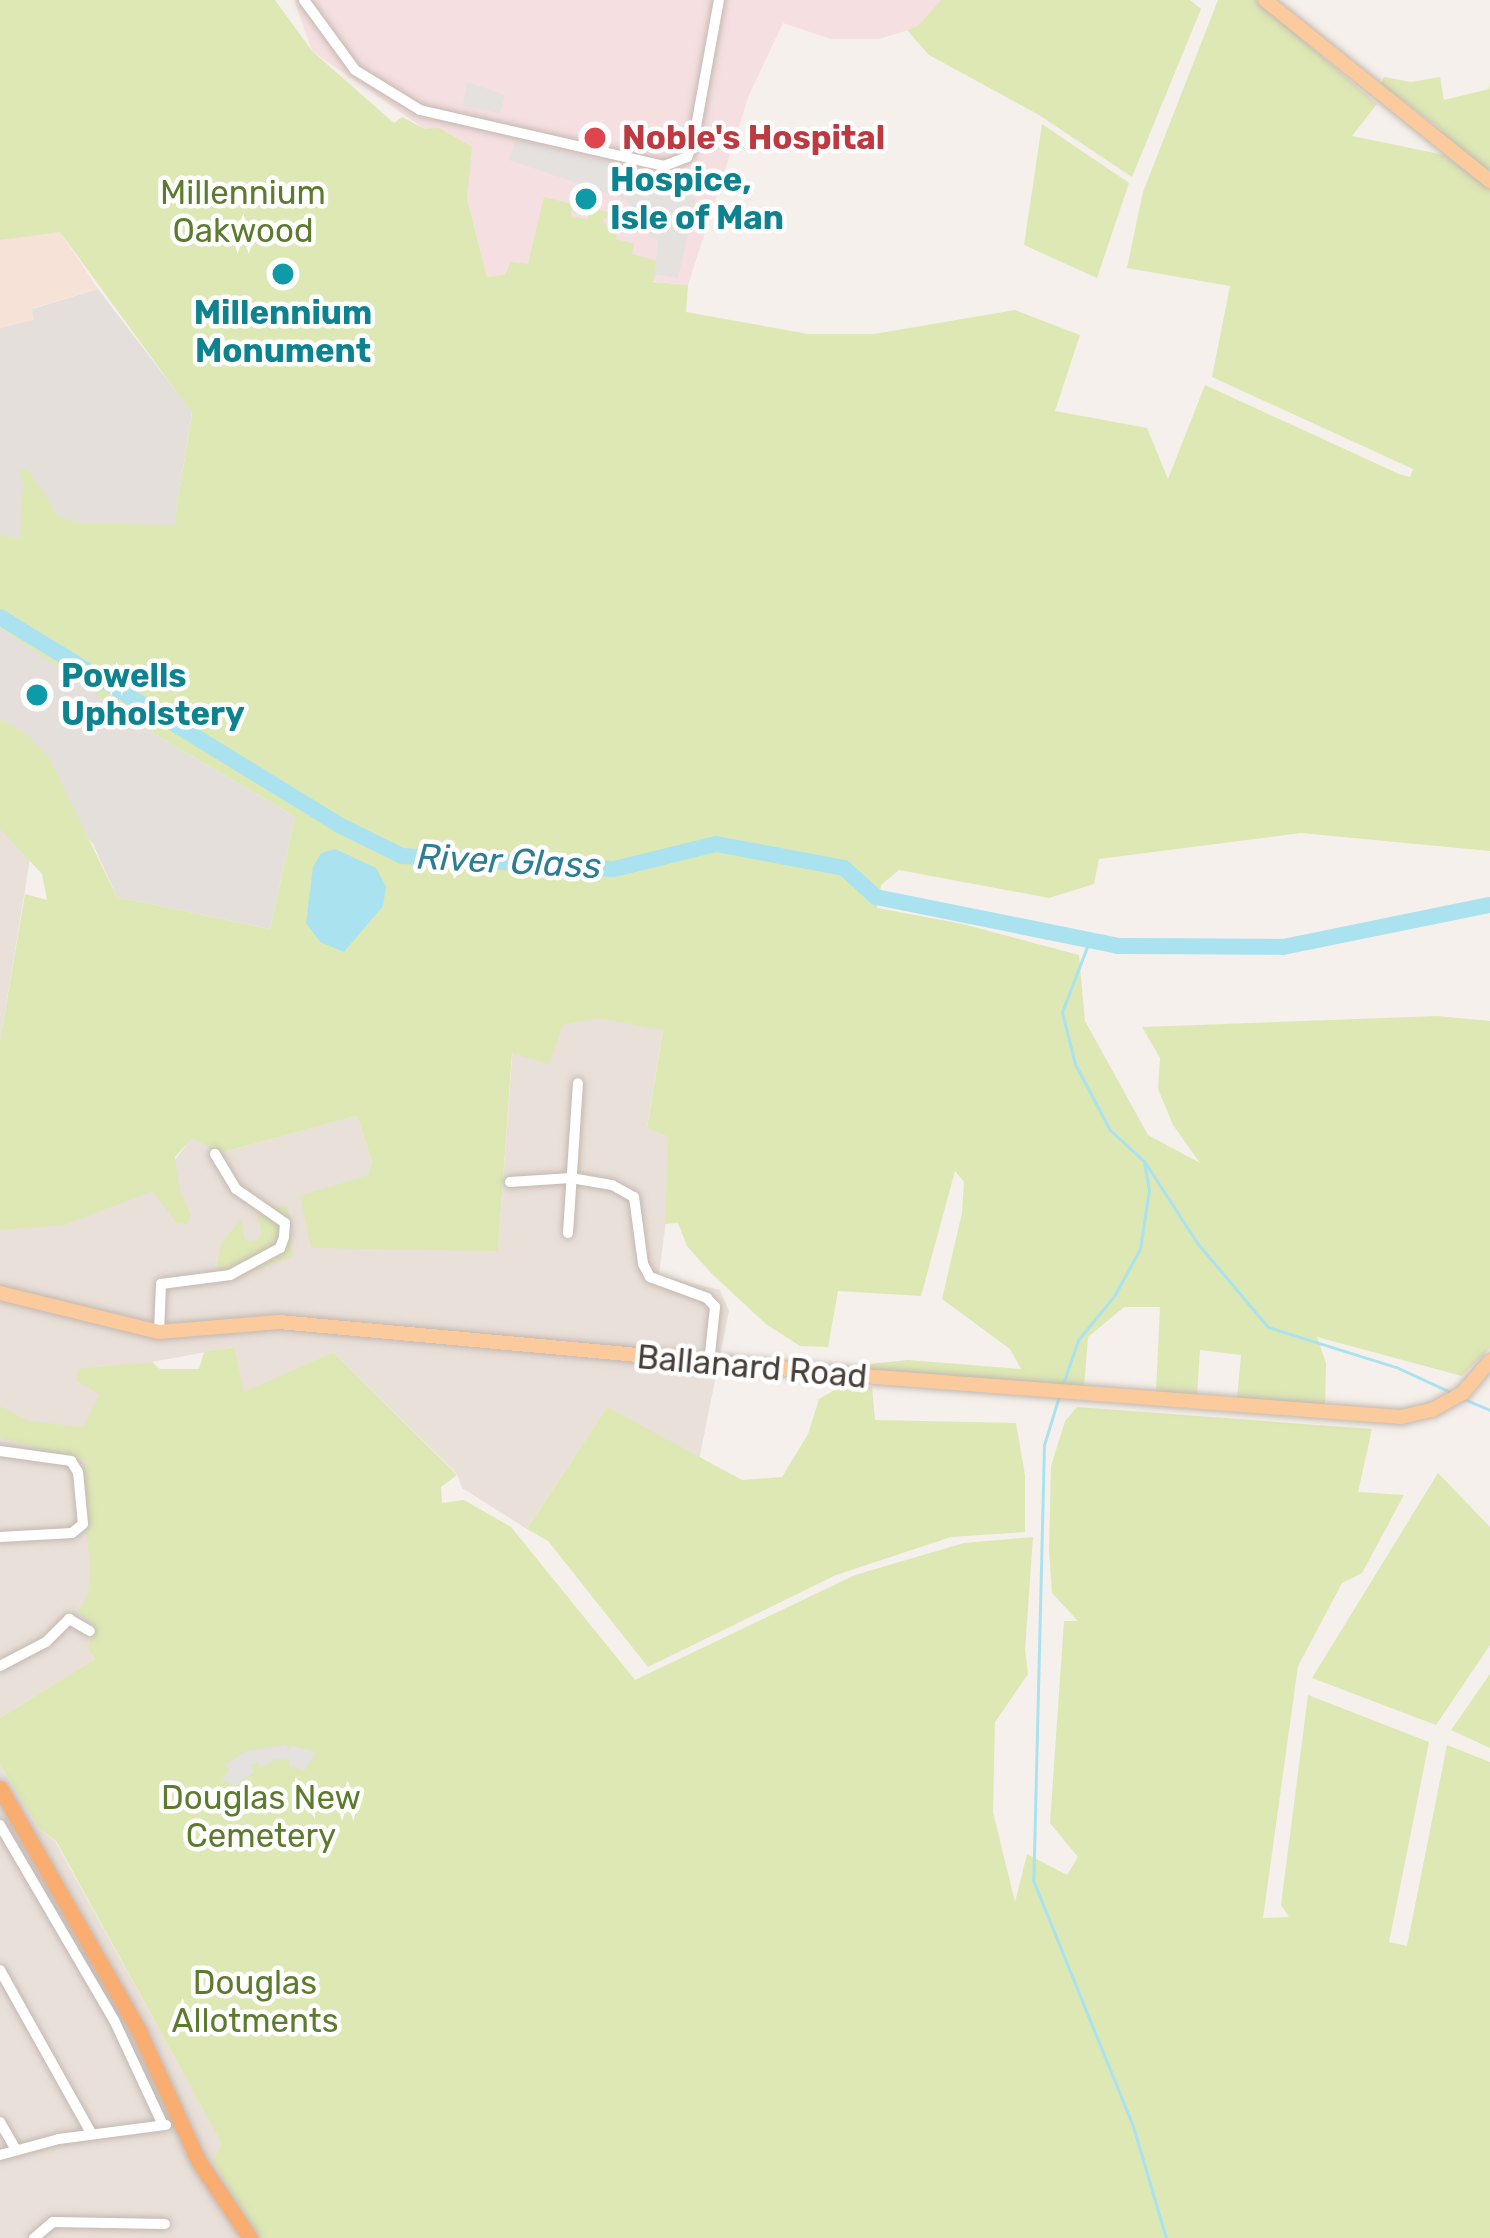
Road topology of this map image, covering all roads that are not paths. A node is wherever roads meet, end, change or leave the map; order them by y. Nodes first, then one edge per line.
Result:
1 (304, 0) edge
2 (719, 0) edge
3 (1265, 0) edge
4 (1490, 181) edge
5 (578, 1083) dead end
6 (215, 1154) dead end
7 (572, 1178) junction
8 (510, 1182) dead end
9 (568, 1233) dead end
10 (0, 1293) edge
11 (159, 1332) junction
12 (1490, 1361) edge
13 (709, 1363) junction
14 (0, 1451) edge
15 (0, 1537) edge
16 (74, 1605) dead end
17 (69, 1619) junction
18 (90, 1630) dead end
19 (0, 1666) edge
20 (2, 1795) edge
21 (0, 1825) edge
22 (0, 1970) edge
23 (0, 2122) edge
24 (181, 2122) junction
25 (163, 2126) junction
26 (91, 2133) junction
27 (16, 2150) junction
28 (0, 2155) edge
29 (165, 2224) dead end
30 (117, 2231) edge
31 (34, 2238) edge
32 (250, 2238) edge

1 - 2 street
3 - 4 main road
5 - 7 street
6 - 11 street
7 - 8 street
7 - 9 street
7 - 13 street
10 - 11 main road, Ballanard Road
11 - 13 main road, Ballanard Road
12 - 13 main road, Ballanard Road
14 - 15 street
16 - 17 street
17 - 18 street
17 - 19 street
20 - 24 highway
21 - 25 street
22 - 26 street
23 - 27 street
24 - 25 street
24 - 32 highway
25 - 26 street
26 - 27 street
27 - 28 street
29 - 30 street
30 - 31 street

